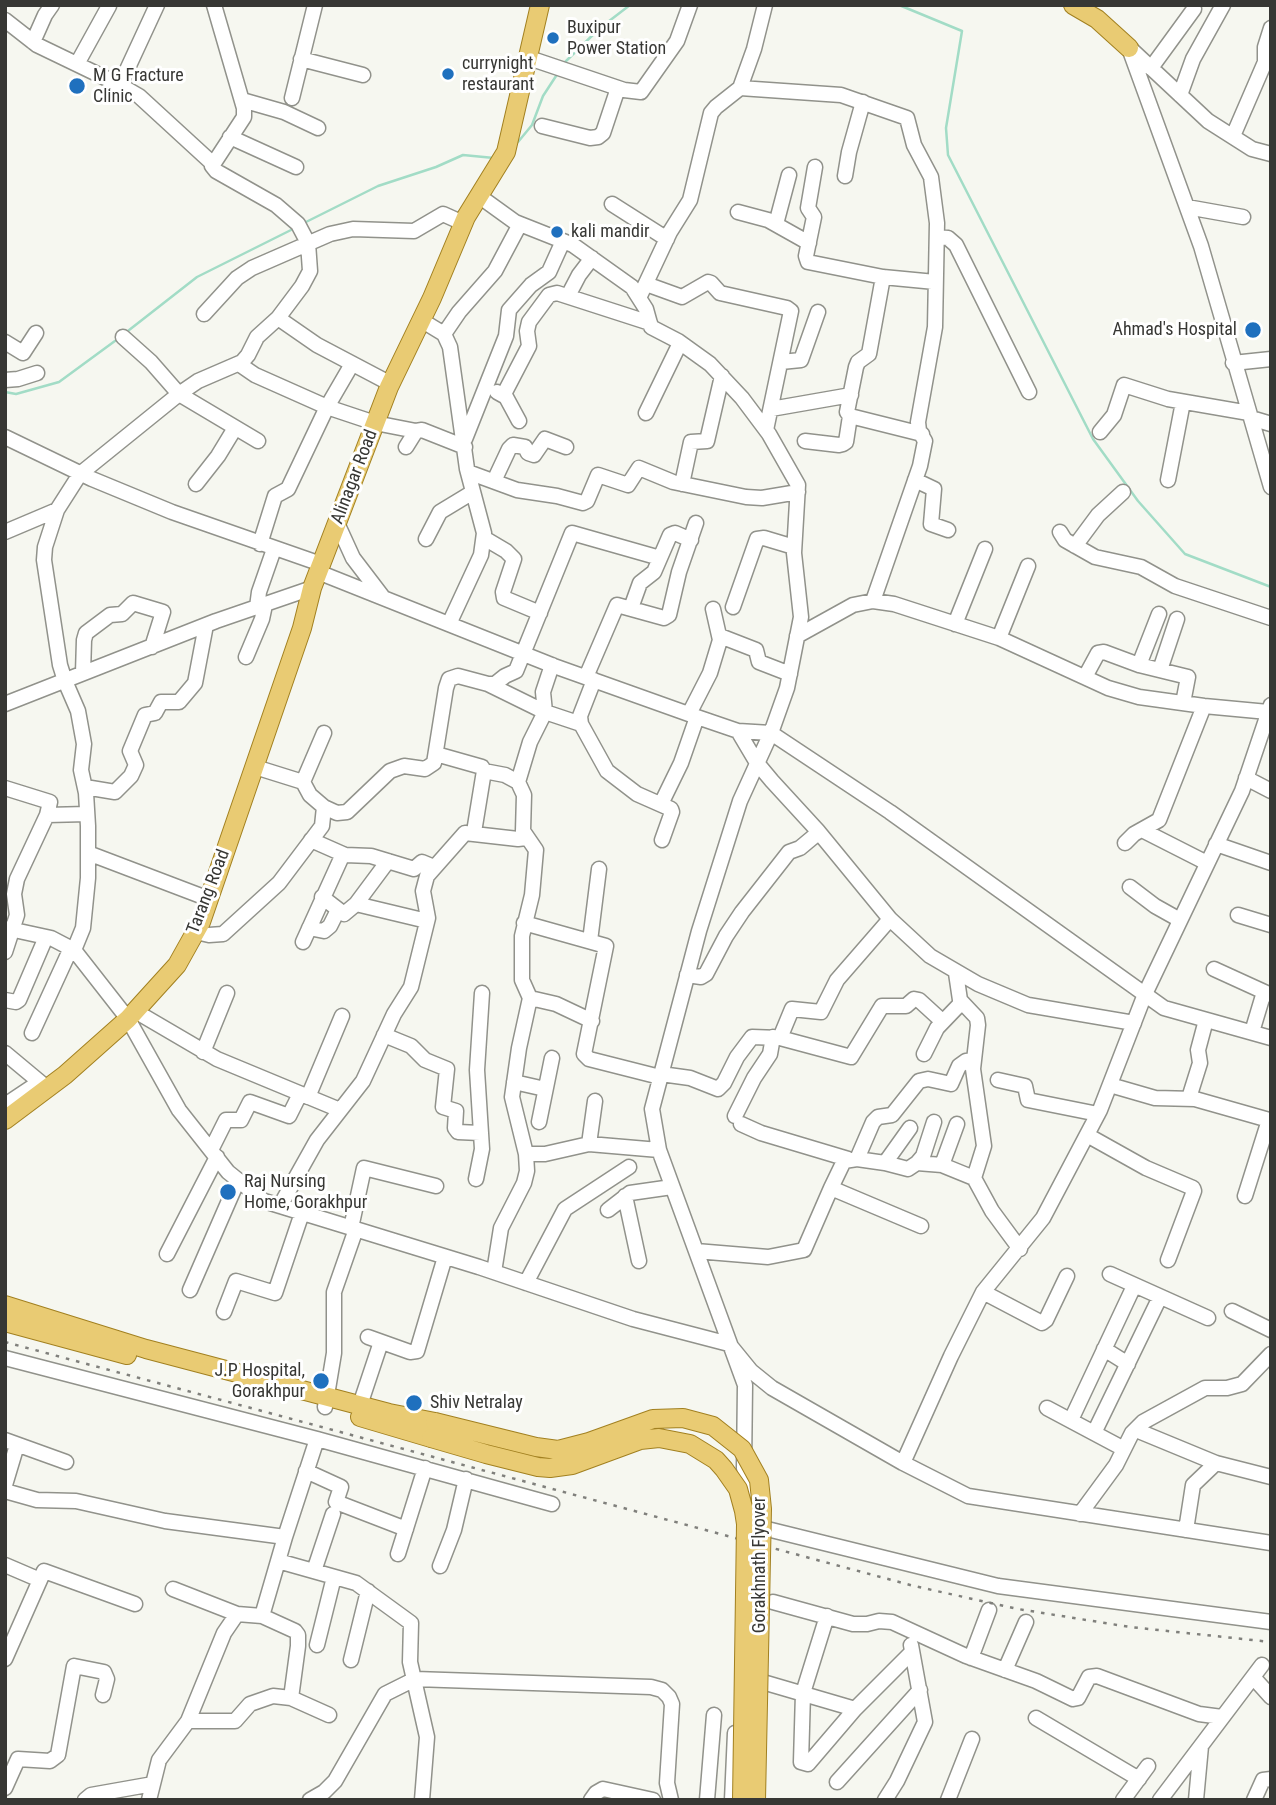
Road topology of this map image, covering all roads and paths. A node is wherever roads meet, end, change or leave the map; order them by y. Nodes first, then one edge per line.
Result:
1 (52, 5) edge
2 (157, 5) edge
3 (214, 5) edge
4 (315, 5) edge
5 (540, 5) edge
6 (690, 5) edge
7 (765, 5) edge
8 (1073, 5) edge
9 (1223, 5) edge
10 (109, 6) edge
11 (1194, 9) dead end
12 (5, 20) edge
13 (1271, 28) edge
14 (33, 42) junction
15 (1129, 48) junction
16 (529, 58) junction
17 (301, 59) junction
18 (1268, 61) edge
19 (77, 64) junction
20 (1151, 68) junction
21 (363, 75) dead end
22 (120, 85) junction
23 (618, 88) junction
24 (740, 89) junction
25 (1180, 95) junction
26 (292, 97) dead end
27 (242, 100) junction
28 (863, 102) junction
29 (542, 126) dead end
30 (318, 128) dead end
31 (1233, 136) junction
32 (230, 137) junction
33 (1271, 154) edge
34 (212, 163) junction
35 (296, 167) dead end
36 (814, 167) dead end
37 (789, 175) dead end
38 (845, 176) dead end
39 (479, 196) junction
40 (612, 204) dead end
41 (1186, 207) junction
42 (738, 212) dead end
43 (1243, 217) dead end
44 (463, 223) junction
45 (776, 224) junction
46 (520, 225) junction
47 (937, 237) junction
48 (667, 239) junction
49 (563, 241) junction
50 (308, 243) junction
51 (809, 243) junction
52 (592, 258) junction
53 (883, 277) junction
54 (935, 282) junction
55 (646, 284) junction
56 (568, 296) junction
57 (639, 298) junction
58 (818, 312) dead end
59 (204, 314) dead end
60 (278, 318) junction
61 (421, 320) junction
62 (650, 323) junction
63 (36, 333) dead end
64 (444, 334) junction
65 (123, 337) dead end
66 (5, 342) edge
67 (680, 343) junction
68 (1271, 359) edge
69 (781, 362) junction
70 (1233, 363) junction
71 (239, 364) junction
72 (352, 364) junction
73 (37, 373) dead end
74 (722, 376) junction
75 (5, 380) edge
76 (391, 384) junction
77 (485, 387) junction
78 (1029, 392) dead end
79 (179, 394) junction
80 (503, 394) junction
81 (850, 395) junction
82 (1183, 402) junction
83 (327, 407) junction
84 (771, 409) junction
85 (646, 413) dead end
86 (1250, 415) junction
87 (850, 416) junction
88 (519, 421) dead end
89 (375, 423) junction
90 (1271, 424) edge
91 (235, 428) junction
92 (766, 430) junction
93 (416, 431) junction
94 (1100, 432) dead end
95 (922, 434) junction
96 (5, 437) edge
97 (258, 441) dead end
98 (805, 441) dead end
99 (465, 444) junction
100 (406, 447) dead end
101 (566, 447) dead end
102 (468, 472) junction
103 (80, 474) junction
104 (915, 480) junction
105 (1168, 480) dead end
106 (494, 481) junction
107 (196, 484) dead end
108 (682, 484) junction
109 (1271, 487) edge
110 (473, 492) junction
111 (797, 492) junction
112 (1123, 492) dead end
113 (57, 510) junction
114 (337, 523) junction
115 (696, 523) dead end
116 (948, 530) dead end
117 (1060, 532) dead end
118 (5, 533) edge
119 (484, 538) junction
120 (426, 539) dead end
121 (691, 540) junction
122 (1075, 546) junction
123 (267, 547) junction
124 (794, 547) junction
125 (985, 549) dead end
126 (660, 558) junction
127 (1028, 566) dead end
128 (317, 575) junction
129 (383, 598) junction
130 (873, 601) junction
131 (261, 606) junction
132 (733, 607) dead end
133 (631, 608) junction
134 (713, 609) dead end
135 (540, 613) junction
136 (1159, 614) dead end
137 (1271, 618) edge
138 (1177, 619) dead end
139 (955, 624) junction
140 (206, 625) junction
141 (449, 625) junction
142 (720, 636) junction
143 (797, 636) junction
144 (999, 638) junction
145 (152, 647) junction
146 (524, 654) junction
147 (246, 657) dead end
148 (552, 665) junction
149 (1139, 665) junction
150 (1160, 670) junction
151 (83, 673) junction
152 (790, 674) junction
153 (1085, 677) junction
154 (590, 678) junction
155 (65, 681) junction
156 (488, 684) junction
157 (1183, 703) junction
158 (5, 704) edge
159 (1204, 706) junction
160 (1270, 708) edge
161 (545, 712) junction
162 (693, 715) junction
163 (581, 724) junction
164 (738, 731) junction
165 (324, 733) dead end
166 (771, 733) junction
167 (436, 754) junction
168 (757, 763) junction
169 (254, 767) junction
170 (484, 771) junction
171 (1246, 778) junction
172 (303, 782) junction
173 (518, 782) junction
174 (85, 787) junction
175 (5, 788) edge
176 (1271, 792) edge
177 (661, 804) junction
178 (324, 807) junction
179 (87, 814) junction
180 (47, 815) junction
181 (1142, 830) junction
182 (474, 832) junction
183 (818, 832) junction
184 (526, 838) junction
185 (311, 840) junction
186 (662, 840) dead end
187 (1125, 843) dead end
188 (1216, 844) junction
189 (88, 853) junction
190 (343, 854) junction
191 (388, 861) junction
192 (1207, 863) junction
193 (1271, 863) edge
194 (434, 867) junction
195 (599, 869) dead end
196 (1130, 887) dead end
197 (322, 897) junction
198 (209, 899) junction
199 (356, 904) junction
200 (338, 910) junction
201 (1238, 915) dead end
202 (890, 919) junction
203 (1180, 920) junction
204 (427, 921) junction
205 (524, 923) junction
206 (1271, 925) edge
207 (9, 928) edge
208 (196, 932) junction
209 (46, 937) junction
210 (590, 941) junction
211 (73, 949) junction
212 (5, 952) edge
213 (1214, 969) dead end
214 (956, 973) junction
215 (687, 975) junction
216 (227, 993) dead end
217 (482, 993) dead end
218 (1144, 994) junction
219 (1267, 994) edge
220 (530, 998) junction
221 (5, 1000) edge
222 (961, 1003) junction
223 (132, 1015) junction
224 (342, 1016) dead end
225 (1206, 1020) junction
226 (592, 1021) junction
227 (942, 1021) junction
228 (1134, 1023) junction
229 (1252, 1032) junction
230 (32, 1033) dead end
231 (384, 1035) junction
232 (777, 1038) junction
233 (1271, 1038) edge
234 (203, 1052) junction
235 (5, 1053) edge
236 (924, 1054) dead end
237 (552, 1058) dead end
238 (974, 1060) junction
239 (661, 1075) junction
240 (998, 1080) dead end
241 (514, 1083) junction
242 (1110, 1085) junction
243 (545, 1089) junction
244 (42, 1092) junction
245 (304, 1095) junction
246 (1189, 1098) junction
247 (595, 1101) dead end
248 (5, 1105) edge
249 (340, 1110) junction
250 (1098, 1114) junction
251 (5, 1119) edge
252 (539, 1122) dead end
253 (934, 1122) dead end
254 (957, 1124) dead end
255 (910, 1128) dead end
256 (480, 1133) junction
257 (1087, 1135) junction
258 (589, 1144) junction
259 (659, 1150) junction
260 (214, 1153) junction
261 (526, 1154) junction
262 (853, 1159) junction
263 (885, 1163) junction
264 (917, 1163) junction
265 (942, 1165) junction
266 (629, 1167) dead end
267 (974, 1178) junction
268 (476, 1179) dead end
269 (238, 1180) junction
270 (436, 1186) dead end
271 (672, 1187) junction
272 (831, 1188) junction
273 (625, 1196) junction
274 (1245, 1196) dead end
275 (280, 1206) junction
276 (608, 1210) dead end
277 (302, 1213) junction
278 (920, 1226) dead end
279 (354, 1229) junction
280 (1020, 1249) junction
281 (695, 1251) junction
282 (167, 1254) dead end
283 (445, 1257) junction
284 (1168, 1260) dead end
285 (639, 1261) dead end
286 (494, 1272) junction
287 (1110, 1275) dead end
288 (1067, 1276) dead end
289 (526, 1283) junction
290 (1134, 1286) junction
291 (190, 1290) dead end
292 (984, 1292) junction
293 (1160, 1297) junction
294 (5, 1305) edge
295 (1232, 1311) dead end
296 (224, 1312) dead end
297 (1208, 1318) dead end
298 (5, 1322) edge
299 (1271, 1329) edge
300 (729, 1344) junction
301 (1104, 1349) junction
302 (1271, 1354) edge
303 (5, 1358) edge
304 (1128, 1364) junction
305 (326, 1401) junction
306 (360, 1405) junction
307 (1046, 1408) dead end
308 (1070, 1420) junction
309 (433, 1430) junction
310 (1136, 1430) junction
311 (1094, 1433) junction
312 (317, 1439) junction
313 (11, 1443) edge
314 (1124, 1449) junction
315 (66, 1462) dead end
316 (903, 1463) junction
317 (1216, 1463) junction
318 (425, 1468) junction
319 (306, 1471) junction
320 (1271, 1477) edge
321 (466, 1479) junction
322 (5, 1485) edge
323 (5, 1491) edge
324 (552, 1504) dead end
325 (333, 1514) dead end
326 (1080, 1514) junction
327 (406, 1529) junction
328 (1186, 1530) junction
329 (285, 1537) junction
330 (1271, 1543) edge
331 (398, 1554) dead end
332 (278, 1562) junction
333 (5, 1565) edge
334 (440, 1566) dead end
335 (314, 1571) junction
336 (334, 1577) junction
337 (40, 1580) junction
338 (173, 1589) dead end
339 (368, 1591) junction
340 (772, 1602) dead end
341 (135, 1604) dead end
342 (989, 1609) dead end
343 (237, 1614) junction
344 (262, 1616) junction
345 (827, 1616) junction
346 (1026, 1622) dead end
347 (1271, 1622) edge
348 (907, 1628) junction
349 (317, 1645) dead end
350 (912, 1652) junction
351 (971, 1658) junction
352 (5, 1659) edge
353 (351, 1660) dead end
354 (1262, 1665) dead end
355 (1004, 1670) junction
356 (1253, 1677) junction
357 (415, 1679) junction
358 (920, 1690) junction
359 (803, 1693) junction
360 (103, 1695) dead end
361 (1271, 1697) edge
362 (291, 1698) junction
363 (855, 1709) junction
364 (329, 1715) dead end
365 (714, 1715) dead end
366 (1222, 1717) junction
367 (1036, 1718) dead end
368 (188, 1721) junction
369 (972, 1739) dead end
370 (1201, 1745) junction
371 (1148, 1766) dead end
372 (1139, 1779) junction
373 (1271, 1779) edge
374 (837, 1782) dead end
375 (153, 1784) junction
376 (5, 1788) edge
377 (85, 1800) edge
378 (149, 1800) edge
379 (310, 1800) edge
380 (422, 1800) edge
381 (591, 1800) edge
382 (653, 1800) edge
383 (671, 1800) edge
384 (707, 1800) edge
385 (732, 1800) edge
386 (742, 1800) edge
387 (757, 1800) edge
388 (885, 1800) edge
389 (948, 1800) edge
390 (1123, 1800) edge
391 (1160, 1800) edge
392 (1196, 1800) edge
393 (1254, 1800) edge

1 - 14 street
2 - 22 street
3 - 27 street
4 - 17 street
5 - 16 main road, Alinagar Road
6 - 23 street
7 - 24 street
8 - 15 main road
9 - 25 street
10 - 19 street
11 - 20 street
12 - 14 street
13 - 18 street
14 - 19 street
15 - 20 street
15 - 41 street
16 - 23 street
16 - 39 main road, Alinagar Road
17 - 21 street
17 - 26 street
18 - 31 street
19 - 22 street
20 - 25 street
22 - 34 street
23 - 29 street
24 - 28 street
24 - 48 street
25 - 31 street
27 - 30 street
27 - 32 street
28 - 38 street
28 - 47 street
31 - 33 street
32 - 34 street
32 - 35 street
34 - 50 street
36 - 51 street
37 - 45 street
39 - 44 main road, Alinagar Road
39 - 46 street
40 - 48 street
41 - 43 street
41 - 70 street
42 - 45 street
44 - 50 street
44 - 61 main road, Alinagar Road
45 - 51 street
46 - 49 street
46 - 64 street
47 - 54 street
47 - 78 street
48 - 55 street
49 - 52 street
49 - 77 street
50 - 59 street
50 - 60 street
51 - 53 street
52 - 56 street
52 - 57 street
53 - 54 street
53 - 81 street
54 - 95 street
55 - 57 street
55 - 69 street
56 - 62 street
56 - 80 street
57 - 62 street
58 - 69 street
60 - 71 street
60 - 72 street
61 - 64 street
61 - 76 main road, Alinagar Road
62 - 67 street
63 - 66 street
64 - 99 street
65 - 79 street
67 - 74 street
67 - 85 street
68 - 70 street
69 - 84 street
70 - 86 street
71 - 79 street
71 - 83 street
72 - 76 street
72 - 83 street
73 - 75 street
74 - 92 street
74 - 108 street
76 - 89 main road, Alinagar Road
77 - 80 street
77 - 99 street
79 - 91 street
79 - 103 street
80 - 88 street
81 - 84 street
81 - 87 street
82 - 86 street
82 - 94 street
82 - 105 street
83 - 89 street
83 - 123 street
84 - 92 street
86 - 90 street
86 - 109 street
87 - 95 street
87 - 98 street
89 - 93 street
89 - 114 main road, Alinagar Road
91 - 97 street
91 - 107 street
92 - 111 street
93 - 99 street
93 - 100 street
95 - 104 street
96 - 103 street
99 - 102 street
101 - 106 street
102 - 106 street
102 - 110 street
103 - 113 street
103 - 123 street
104 - 116 street
104 - 130 street
106 - 108 street
108 - 111 street
110 - 119 street
110 - 120 street
111 - 124 street
112 - 122 street
113 - 118 street
113 - 155 street
114 - 128 main road, Alinagar Road
114 - 129 street
115 - 121 street
117 - 122 street
119 - 135 street
119 - 141 street
121 - 126 street
121 - 133 street
122 - 137 street
123 - 128 street
123 - 131 street
124 - 132 street
124 - 143 street
125 - 139 street
126 - 133 street
126 - 135 street
127 - 144 street
128 - 129 street
128 - 131 street
128 - 169 main road, Alinagar Road
129 - 141 street
130 - 139 street
130 - 143 street
131 - 140 street
131 - 147 street
133 - 154 street
134 - 142 street
135 - 146 street
136 - 149 street
138 - 150 street
139 - 144 street
140 - 145 street
140 - 174 street
141 - 146 street
142 - 152 street
142 - 162 street
143 - 152 street
144 - 153 street
145 - 151 street
145 - 151 street
146 - 148 street
146 - 156 street
148 - 154 street
148 - 161 street
149 - 150 street
149 - 153 street
150 - 157 street
151 - 155 street
152 - 166 street
153 - 157 street
154 - 162 street
154 - 163 street
155 - 158 street
155 - 174 street
156 - 161 street
156 - 167 street
157 - 159 street
159 - 160 street
159 - 181 street
160 - 171 street
161 - 163 street
161 - 173 street
162 - 164 street
162 - 177 street
163 - 177 street
164 - 166 street
164 - 168 street
165 - 172 street
166 - 168 street
166 - 218 street
167 - 170 street
167 - 178 street
168 - 183 street
168 - 215 street
169 - 172 street
169 - 198 main road, Tarang Road
170 - 173 street
170 - 182 street
171 - 176 street
171 - 188 street
172 - 178 street
173 - 184 street
174 - 179 street
175 - 180 street
177 - 186 street
178 - 185 street
179 - 180 street
179 - 189 street
180 - 207 street
181 - 187 street
181 - 192 street
182 - 184 street
182 - 194 street
183 - 202 street
183 - 215 street
184 - 205 street
185 - 190 street
185 - 208 street
188 - 192 street
188 - 193 street
189 - 198 street
189 - 211 street
190 - 191 street
190 - 197 street
191 - 194 street
191 - 199 street
192 - 203 street
194 - 204 street
195 - 210 street
196 - 203 street
197 - 200 street
197 - 200 street
198 - 208 main road, Tarang Road
199 - 200 street
199 - 204 street
201 - 206 street
202 - 214 street
202 - 232 street
203 - 218 street
204 - 231 street
205 - 210 street
205 - 220 street
207 - 209 street
207 - 212 street
208 - 223 main road, Tarang Road
209 - 211 street
209 - 221 street
210 - 226 street
211 - 223 street
211 - 230 street
213 - 219 street
214 - 222 street
214 - 228 street
215 - 239 street
216 - 234 street
217 - 256 street
218 - 225 street
218 - 228 street
219 - 229 street
220 - 226 street
220 - 241 street
222 - 227 street
222 - 238 street
223 - 234 street
223 - 244 main road, Tarang Road
223 - 260 street
224 - 245 street
225 - 229 street
225 - 246 street
226 - 239 street
227 - 232 street
227 - 236 street
228 - 242 street
229 - 233 street
231 - 249 street
231 - 256 street
232 - 239 street
232 - 262 street
234 - 245 street
235 - 244 street
237 - 243 street
238 - 262 street
238 - 267 street
239 - 259 street
240 - 250 street
241 - 243 street
241 - 261 street
242 - 246 street
242 - 250 street
243 - 252 street
244 - 248 street
244 - 251 main road, Tarang Road
245 - 249 street
245 - 260 street
246 - 274 street
247 - 258 street
249 - 275 street
250 - 257 street
253 - 264 street
254 - 265 street
255 - 263 street
256 - 268 street
257 - 280 street
257 - 284 street
258 - 259 street
258 - 261 street
259 - 271 street
260 - 269 street
260 - 282 street
261 - 286 street
262 - 263 street
262 - 272 street
263 - 264 street
264 - 265 street
265 - 267 street
266 - 289 street
267 - 280 street
269 - 275 street
269 - 291 street
270 - 279 street
271 - 273 street
271 - 281 street
272 - 278 street
272 - 281 street
273 - 276 street
273 - 285 street
275 - 277 street
277 - 279 street
277 - 296 street
279 - 283 street
279 - 305 street
280 - 292 street
281 - 300 street
283 - 286 street
283 - 306 street
286 - 289 street
287 - 290 street
288 - 292 street
289 - 300 street
290 - 293 street
290 - 301 street
292 - 316 street
293 - 297 street
293 - 304 street
294 - 305 main road
295 - 299 street
298 - 305 main road
300 - 316 street
300 - 347 street
301 - 304 street
301 - 308 street
302 - 310 street
303 - 312 street
304 - 311 street
305 - 306 main road
305 - 309 main road, Gorakhnath Flyover
306 - 309 main road
307 - 308 street
308 - 311 street
309 - 386 main road, Gorakhnath Flyover, bridge
309 - 387 main road, Gorakhnath Flyover, bridge
310 - 314 street
310 - 317 street
311 - 314 street
312 - 318 street
312 - 319 street
313 - 315 street
313 - 322 street
314 - 326 street
316 - 326 street
317 - 320 street
317 - 328 street
318 - 321 street
318 - 327 street
319 - 327 street
319 - 329 street
321 - 324 street
321 - 334 street
323 - 329 street
325 - 335 street
326 - 328 street
327 - 331 street
328 - 330 street
329 - 332 street
332 - 335 street
332 - 344 street
333 - 337 street
335 - 336 street
336 - 339 street
336 - 349 street
337 - 341 street
337 - 352 street
338 - 343 street
339 - 353 street
339 - 357 street
340 - 345 street
342 - 351 street
343 - 344 street
343 - 368 street
344 - 362 street
345 - 348 street
345 - 359 street
346 - 355 street
348 - 350 street
348 - 351 street
350 - 358 street
350 - 363 street
351 - 355 street
354 - 356 street
355 - 366 street
356 - 361 street
356 - 366 street
357 - 379 street
357 - 380 street
357 - 383 street
358 - 374 street
358 - 388 street
359 - 363 street
359 - 363 street
359 - 385 street
360 - 376 street
362 - 364 street
362 - 368 street
365 - 384 street
366 - 370 street
367 - 372 street
368 - 375 street
369 - 389 street
370 - 391 street
370 - 392 street
371 - 372 street
372 - 390 street
373 - 393 street
375 - 377 street
375 - 378 street
381 - 382 street

